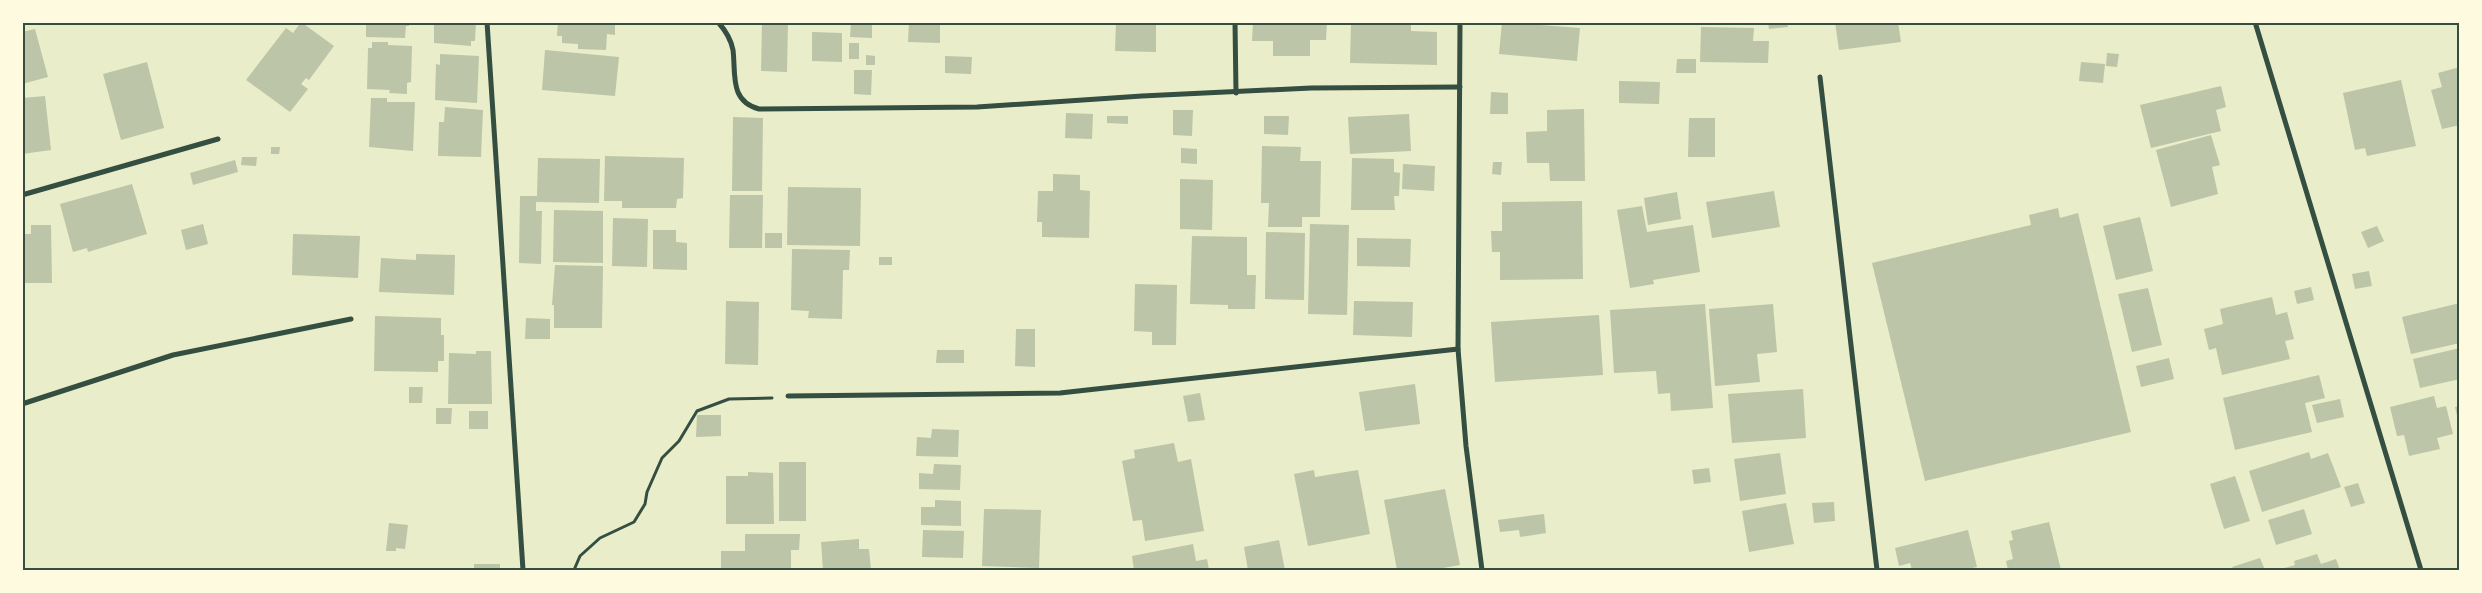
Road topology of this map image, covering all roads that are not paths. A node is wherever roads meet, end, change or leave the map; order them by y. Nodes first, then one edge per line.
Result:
1 (487, 22) edge
2 (718, 22) edge
3 (1235, 22) edge
4 (1460, 22) edge
5 (2255, 22) edge
6 (1820, 77) dead end
7 (1460, 87) junction
8 (1236, 93) junction
9 (218, 139) dead end
10 (22, 195) edge
11 (352, 319) dead end
12 (1458, 349) junction
13 (788, 396) road end
14 (22, 404) edge
15 (523, 570) edge
16 (1482, 570) edge
17 (1877, 570) edge
18 (2420, 570) edge

1 - 15 street
2 - 8 street
3 - 8 street
4 - 7 street
5 - 18 street
6 - 17 street
7 - 8 street
7 - 12 street
9 - 10 street
11 - 14 street
12 - 13 street
12 - 16 street

